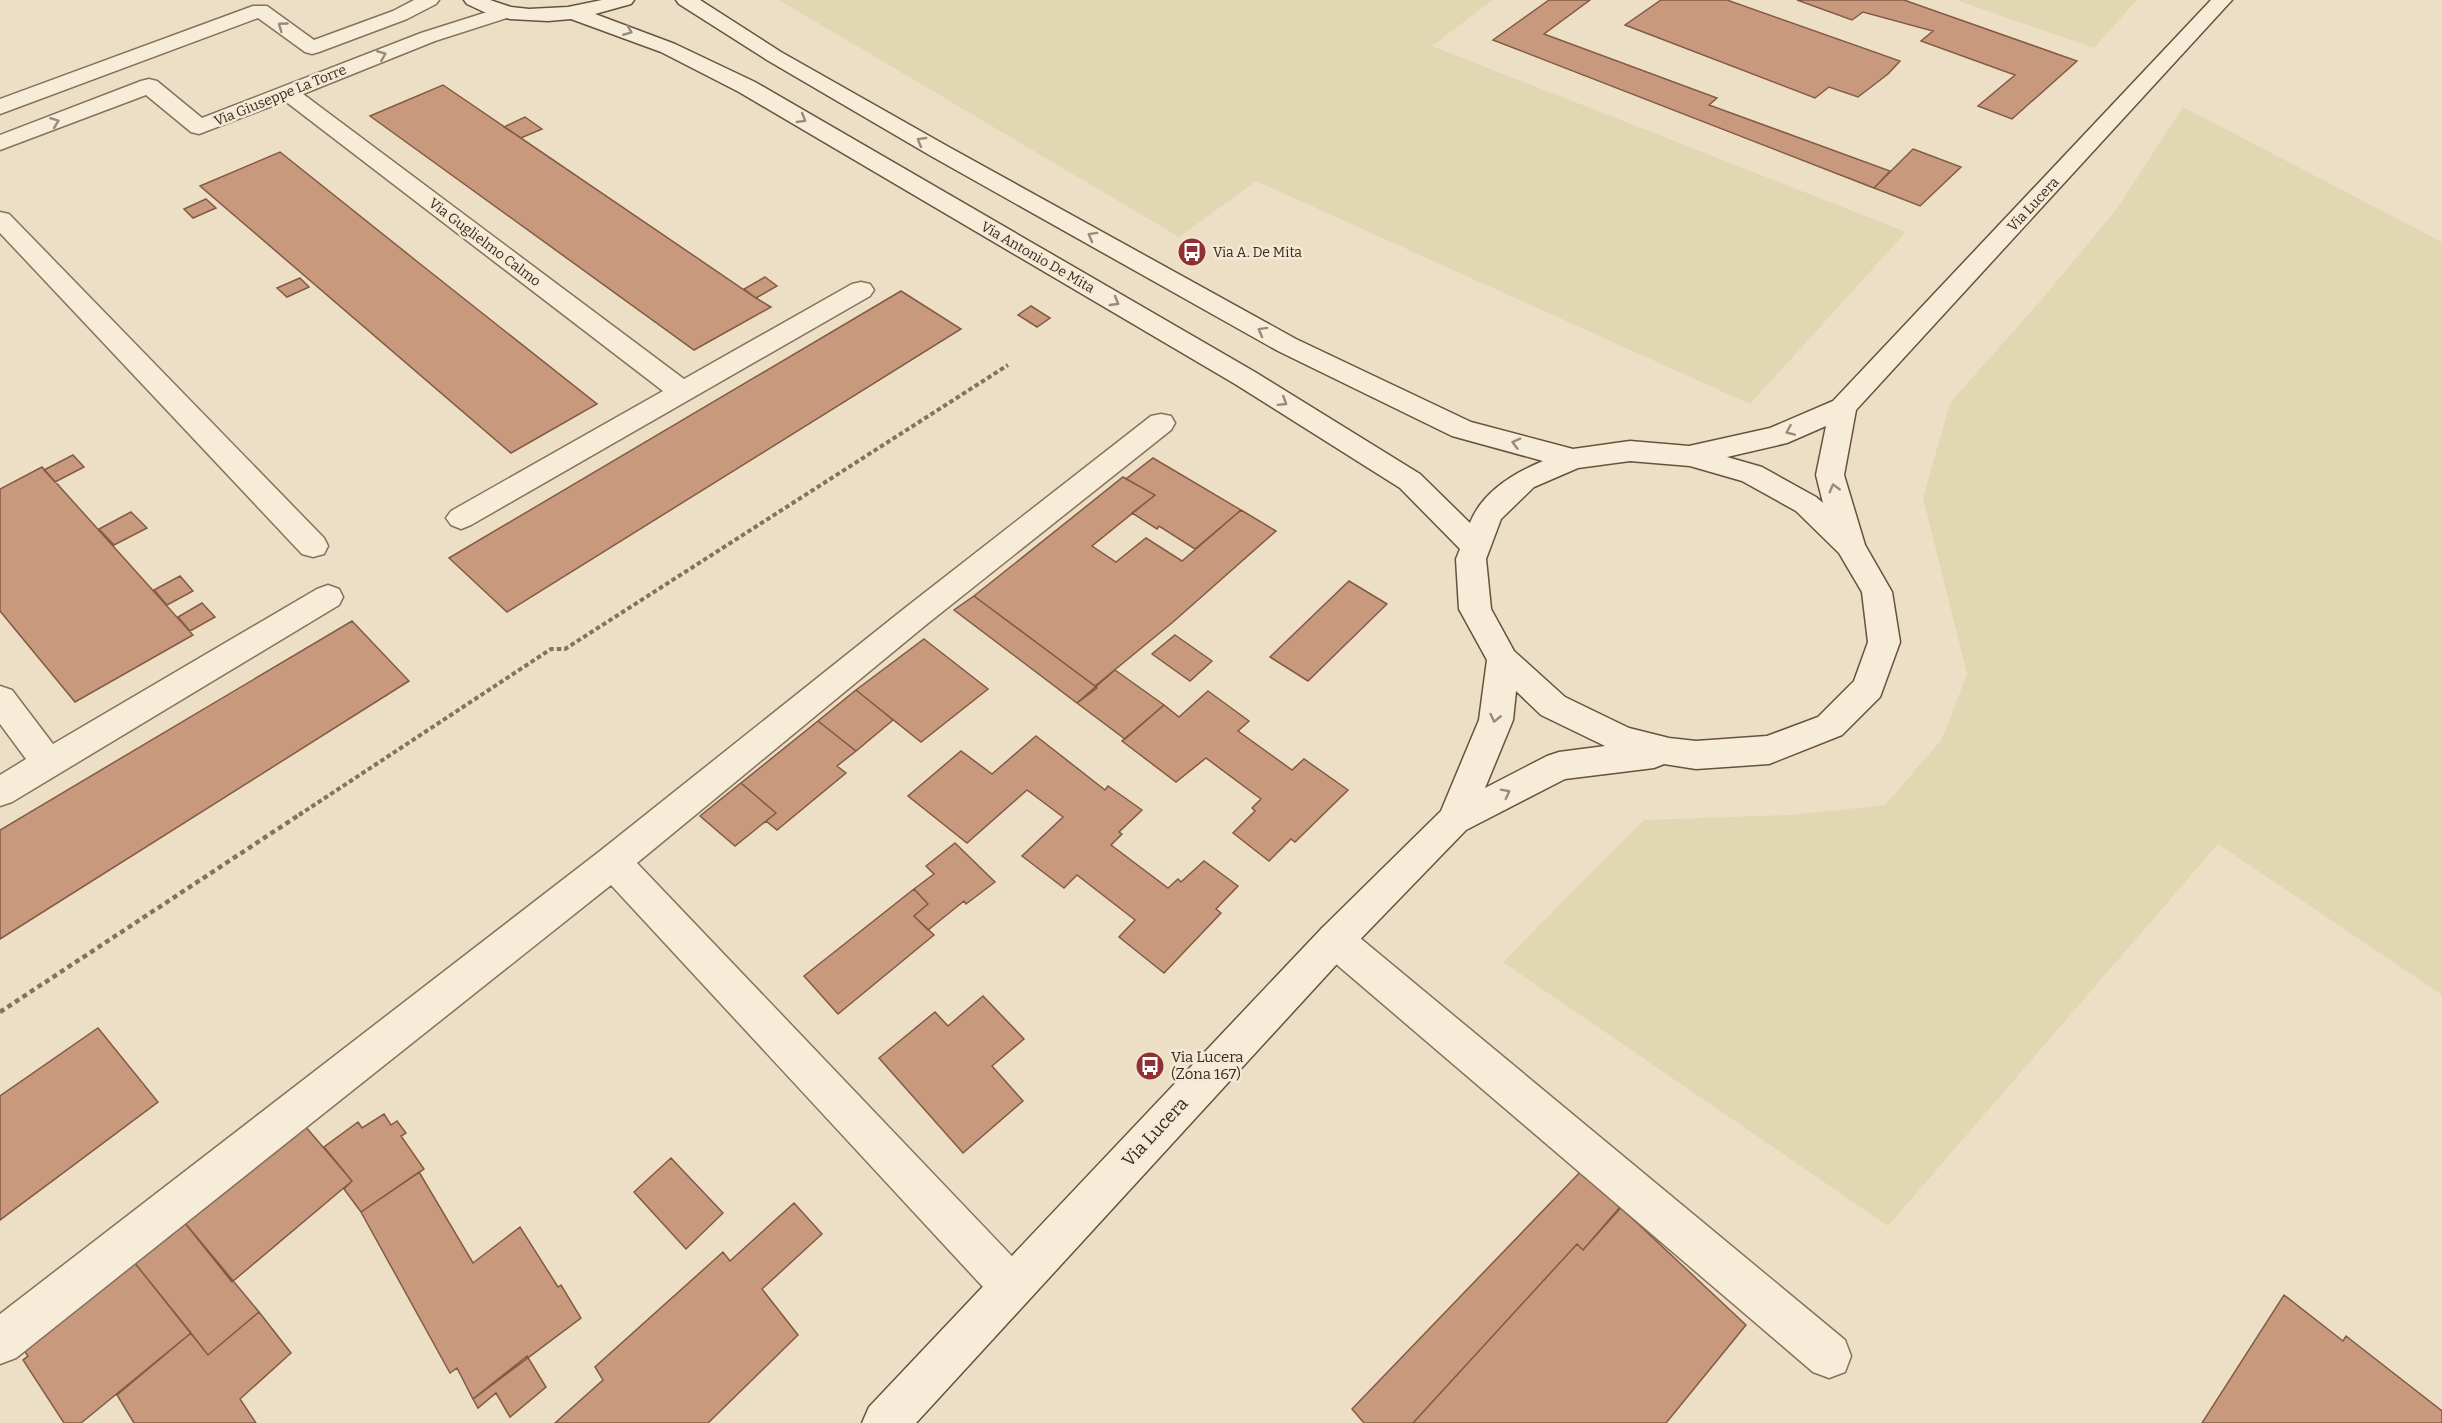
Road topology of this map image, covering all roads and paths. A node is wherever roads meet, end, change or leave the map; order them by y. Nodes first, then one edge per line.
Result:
1 (429, 0) edge
2 (474, 0) edge
3 (624, 0) edge
4 (686, 0) edge
5 (2222, 0) edge
6 (506, 12) junction
7 (572, 12) junction
8 (312, 48) junction
9 (121, 62) junction
10 (343, 70) junction
11 (149, 86) junction
12 (286, 93) junction
13 (0, 107) edge
14 (0, 143) edge
15 (0, 219) edge
16 (861, 290) dead end
17 (1008, 365) dead end
18 (683, 392) junction
19 (1844, 407) junction
20 (1161, 423) dead end
21 (1691, 456) junction
22 (1573, 459) junction
23 (461, 518) dead end
24 (1850, 545) junction
25 (313, 546) dead end
26 (1476, 547) junction
27 (328, 597) dead end
28 (1503, 660) junction
29 (0, 699) edge
30 (1669, 752) junction
31 (48, 763) junction
32 (0, 792) edge
33 (1454, 820) junction
34 (613, 862) junction
35 (1335, 940) junction
36 (0, 1012) edge
37 (1011, 1286) junction
38 (0, 1342) edge
39 (1829, 1356) dead end
40 (885, 1423) edge

1 - 8 main road, Via Giuseppe La Torre
2 - 6 main road
3 - 7 main road
22 -> 4 main road
5 - 19 main road, Via Lucera
6 - 7 main road
10 -> 6 main road, Via Giuseppe La Torre
7 -> 26 main road, Via Antonio De Mita
8 -> 9 main road
8 - 10 main road
9 - 11 main road
9 - 13 main road
10 - 12 main road, Via Giuseppe La Torre
11 - 12 main road, Via Giuseppe La Torre
14 -> 11 main road
12 - 18 main road, Via Guglielmo Calmo
15 - 25 main road
16 - 18 main road
17 - 36 path
18 - 23 main road
19 -> 21 main road
24 -> 19 main road
20 - 34 main road
21 - 22 main road
21 - 24 main road
22 - 26 main road
24 - 30 main road
26 - 28 main road
27 - 31 main road
28 - 30 main road
28 -> 33 main road
29 - 31 main road
33 -> 30 main road
31 - 32 main road
33 - 35 main road, Via Lucera
34 - 37 main road
34 - 38 main road
35 - 37 main road, Via Lucera
35 - 39 main road
37 - 40 main road, Via Lucera

